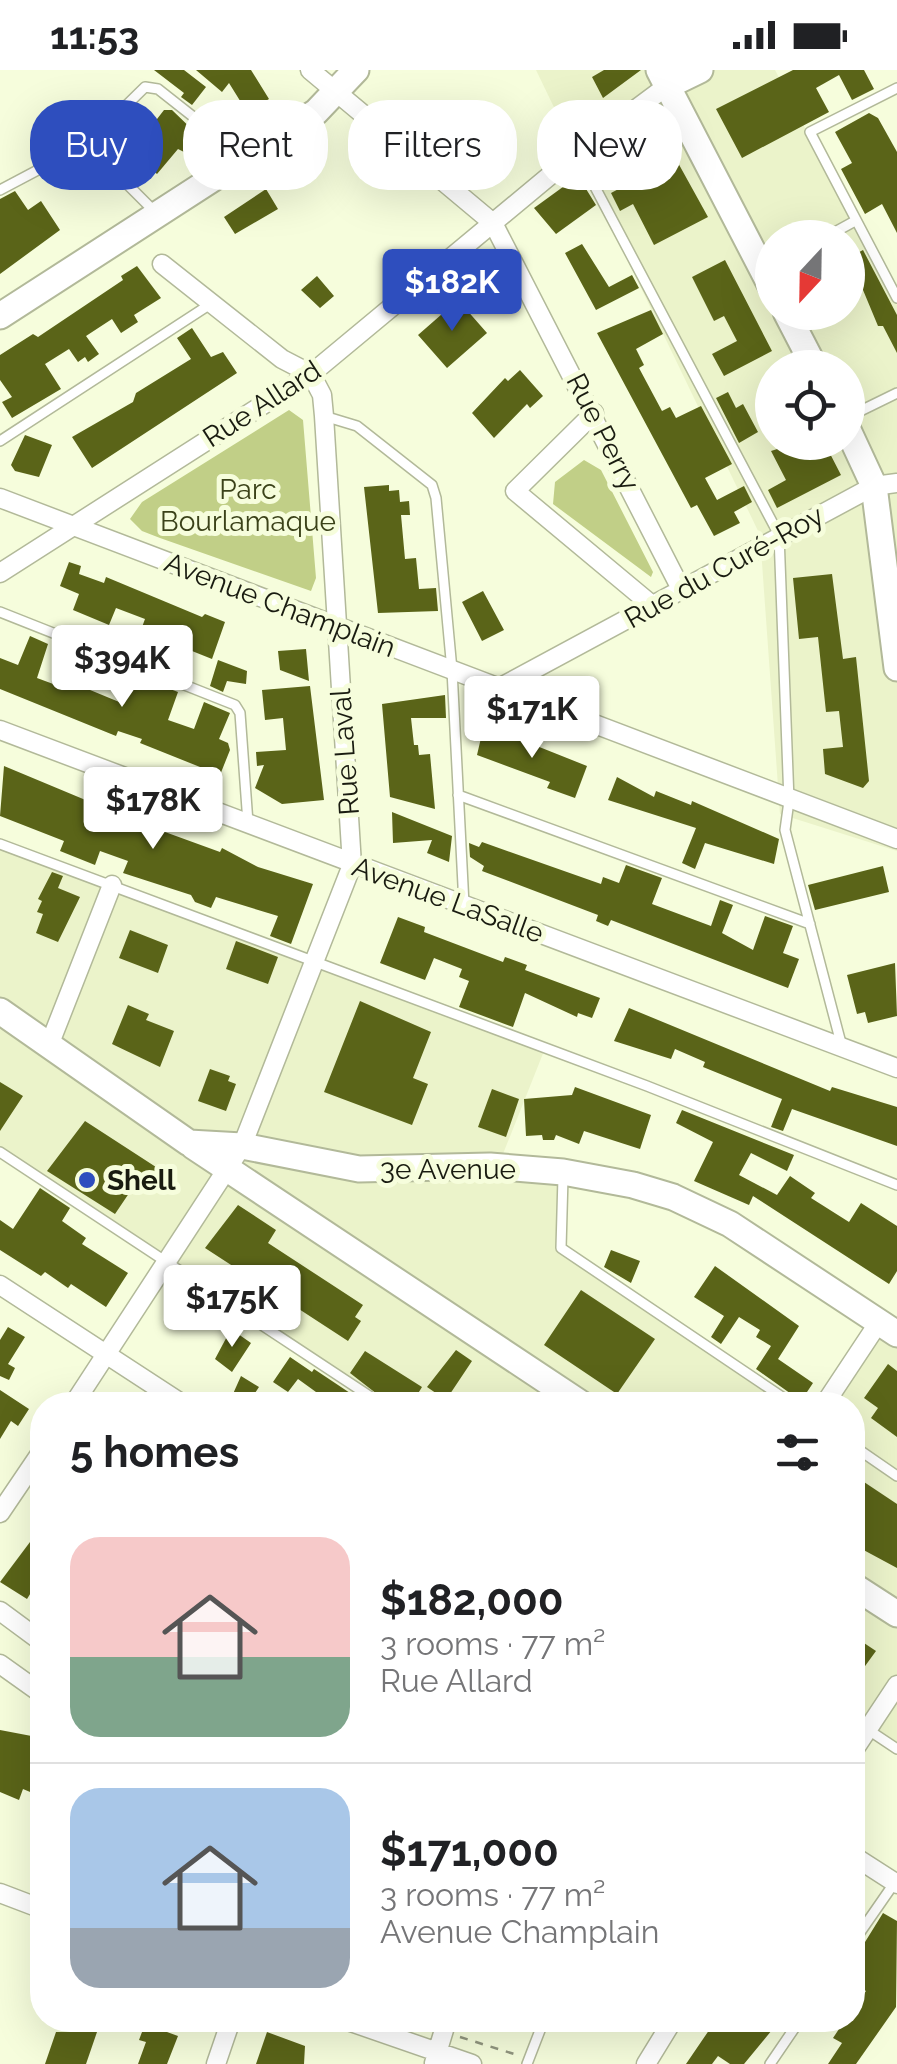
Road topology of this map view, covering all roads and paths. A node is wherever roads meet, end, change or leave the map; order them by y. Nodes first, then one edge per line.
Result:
1 (310, 70) edge
2 (356, 70) edge
3 (700, 70) edge
4 (663, 78) edge
5 (897, 88) edge
6 (337, 92) junction
7 (132, 100) edge
8 (637, 100) edge
9 (328, 101) edge
10 (183, 109) edge
11 (30, 174) edge
12 (537, 186) edge
13 (0, 190) edge
14 (134, 190) edge
15 (195, 190) edge
16 (596, 190) edge
17 (158, 214) junction
18 (854, 220) edge
19 (493, 223) junction
20 (865, 239) edge
21 (755, 248) edge
22 (162, 264) dead end
23 (897, 298) edge
24 (212, 302) junction
25 (0, 316) edge
26 (311, 374) junction
27 (897, 393) edge
28 (865, 408) edge
29 (594, 413) junction
30 (324, 416) junction
31 (0, 440) edge
32 (865, 454) edge
33 (886, 484) edge
34 (0, 498) edge
35 (70, 526) junction
36 (779, 534) junction
37 (0, 573) edge
38 (681, 589) junction
39 (654, 606) junction
40 (0, 612) edge
41 (337, 626) junction
42 (897, 668) edge
43 (452, 670) junction
44 (501, 687) junction
45 (0, 730) edge
46 (458, 795) junction
47 (789, 801) junction
48 (248, 826) junction
49 (897, 839) edge
50 (0, 844) edge
51 (352, 865) junction
52 (111, 886) junction
53 (464, 905) junction
54 (810, 924) junction
55 (316, 963) junction
56 (0, 1011) edge
57 (50, 1043) junction
58 (842, 1047) junction
59 (897, 1068) edge
60 (189, 1143) junction
61 (242, 1146) junction
62 (0, 1152) edge
63 (228, 1169) junction
64 (563, 1172) junction
65 (897, 1185) edge
66 (166, 1264) junction
67 (0, 1286) edge
68 (888, 1328) edge
69 (107, 1355) junction
70 (83, 1392) edge
71 (164, 1392) edge
72 (363, 1392) edge
73 (561, 1392) edge
74 (775, 1392) edge
75 (835, 1392) edge
76 (865, 1454) edge
77 (30, 1469) edge
78 (897, 1476) edge
79 (0, 1513) edge
80 (865, 1593) edge
81 (0, 1612) edge
82 (897, 1614) edge
83 (30, 1633) edge
84 (0, 1664) edge
85 (30, 1685) edge
86 (897, 1685) edge
87 (865, 1719) edge
88 (865, 1727) edge
89 (897, 1749) edge
90 (865, 1863) edge
91 (896, 1883) edge
92 (0, 1894) edge
93 (30, 1905) edge
94 (865, 1926) edge
95 (228, 2032) edge
96 (373, 2032) edge
97 (444, 2032) edge
98 (460, 2032) edge
99 (539, 2032) edge
100 (666, 2032) edge
101 (792, 2032) edge
102 (436, 2059) edge
103 (528, 2062) edge
104 (216, 2064) edge
105 (472, 2064) edge
106 (646, 2064) edge
107 (770, 2064) edge

1 - 6 street, Rue Perry
2 - 6 main road
3 - 4 main road, Rue Allard
4 - 8 street, Rue Allard
4 - 21 main road
5 - 18 lane
6 - 9 main road
6 - 19 street, Rue Perry
7 - 10 lane
11 - 13 lane
12 - 19 street, Rue Allard
14 - 17 lane
15 - 17 main road
16 - 36 lane
17 - 25 main road
19 - 26 street, Rue Allard
19 - 29 street, Rue Perry
20 - 23 lane
22 - 24 street
24 - 26 street
24 - 31 lane
26 - 30 street, Rue Laval
26 - 35 street, Rue Allard
27 - 28 lane
29 - 38 street, Rue Perry
29 - 39 street
30 - 41 street, Rue Laval
30 - 43 lane
32 - 33 main road
33 - 36 street, Rue du Curé-Roy
33 - 42 main road
34 - 35 street, Avenue Champlain
35 - 37 street, Rue Allard
35 - 41 street, Avenue Champlain
36 - 38 street, Rue du Curé-Roy
36 - 47 lane
38 - 39 street, Rue du Curé-Roy
39 - 44 street, Rue du Curé-Roy
40 - 48 lane
41 - 43 street, Avenue Champlain
41 - 51 street, Rue Laval
43 - 44 street, Avenue Champlain
43 - 46 lane
44 - 47 street, Avenue Champlain
45 - 48 street, Avenue LaSalle
46 - 53 lane
46 - 54 lane
47 - 49 street, Avenue Champlain
47 - 54 lane
48 - 51 street, Avenue LaSalle
50 - 52 lane
51 - 53 street, Avenue LaSalle
51 - 55 street, Rue Laval
52 - 55 lane
52 - 57 street
53 - 58 street, Avenue LaSalle
54 - 58 lane
55 - 61 street, Rue Laval
55 - 65 lane
56 - 57 main road
57 - 60 main road
58 - 59 street, Avenue LaSalle
60 - 61 main road, 3e Avenue
60 - 63 main road
61 - 63 street, Rue Laval
61 - 64 main road, 3e Avenue
62 - 66 lane
63 - 66 street, Rue Laval
63 - 73 main road
64 - 68 main road, 3e Avenue
64 - 74 lane
66 - 69 street, Rue Laval
66 - 72 lane
67 - 69 street
68 - 75 street
69 - 70 street, Rue Laval
69 - 71 street
76 - 78 lane
77 - 79 street
80 - 82 main road
81 - 83 street
84 - 85 street
86 - 87 street
88 - 89 lane
90 - 91 street
91 - 94 lane
92 - 93 street
95 - 104 street
96 - 102 street
97 - 102 street
98 - 103 path
99 - 103 lane
100 - 106 street
101 - 107 lane
102 - 105 street

